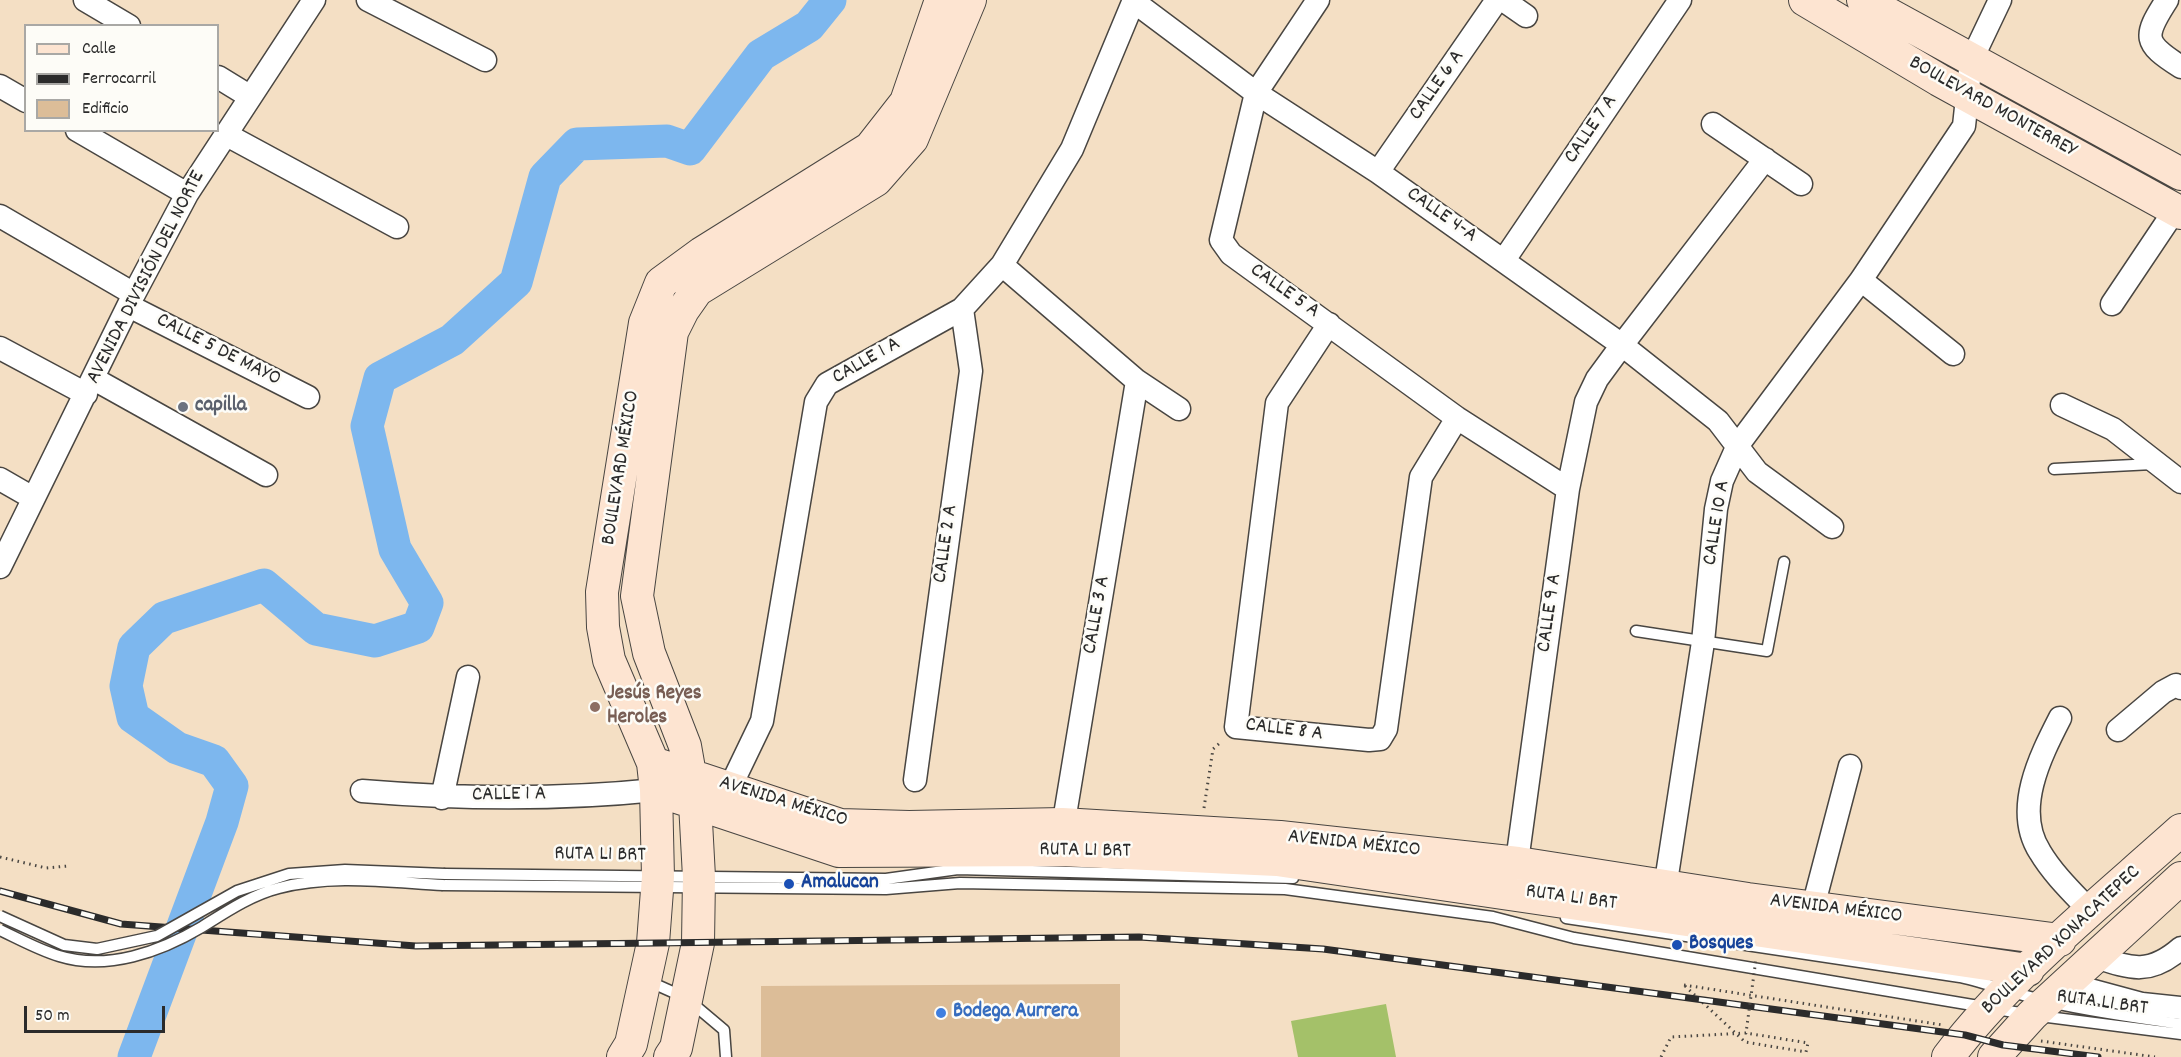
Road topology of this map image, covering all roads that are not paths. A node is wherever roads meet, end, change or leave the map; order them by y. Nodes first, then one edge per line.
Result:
1 (85, 0) edge
2 (314, 0) edge
3 (368, 0) edge
4 (941, 0) edge
5 (970, 0) edge
6 (1133, 0) edge
7 (1318, 0) edge
8 (1497, 0) edge
9 (1503, 0) edge
10 (1680, 0) edge
11 (1805, 0) edge
12 (1863, 0) edge
13 (2000, 0) edge
14 (2167, 0) edge
15 (1526, 16) dead end
16 (126, 24) edge
17 (485, 60) dead end
18 (1971, 61) junction
19 (2181, 67) edge
20 (219, 78) edge
21 (0, 86) edge
22 (1256, 93) junction
23 (1966, 95) junction
24 (249, 96) junction
25 (24, 100) edge
26 (1713, 124) dead end
27 (80, 132) edge
28 (225, 134) junction
29 (1765, 159) junction
30 (1378, 172) junction
31 (2181, 174) edge
32 (1801, 184) dead end
33 (187, 194) junction
34 (2178, 211) edge
35 (0, 216) edge
36 (397, 226) dead end
37 (1504, 260) junction
38 (1002, 266) junction
39 (1860, 280) junction
40 (131, 300) junction
41 (2112, 304) dead end
42 (962, 309) junction
43 (1329, 324) junction
44 (1622, 345) junction
45 (0, 348) edge
46 (1953, 354) dead end
47 (1137, 381) junction
48 (90, 387) junction
49 (308, 397) dead end
50 (2062, 405) dead end
51 (1179, 409) dead end
52 (1457, 418) junction
53 (1738, 445) junction
54 (2159, 464) junction
55 (2054, 469) dead end
56 (266, 475) dead end
57 (0, 479) edge
58 (2181, 482) edge
59 (1568, 489) junction
60 (33, 498) junction
61 (1832, 527) dead end
62 (1784, 562) dead end
63 (0, 567) edge
64 (1636, 631) dead end
65 (1703, 642) junction
66 (468, 677) dead end
67 (2181, 688) edge
68 (2060, 718) dead end
69 (2118, 730) dead end
70 (1850, 766) dead end
71 (655, 776) junction
72 (915, 780) dead end
73 (362, 791) dead end
74 (709, 793) junction
75 (442, 798) junction
76 (2181, 830) edge
77 (1061, 837) junction
78 (1308, 880) dead end
79 (610, 881) junction
80 (658, 882) junction
81 (699, 882) junction
82 (1320, 882) dead end
83 (2178, 886) edge
84 (1516, 889) junction
85 (1663, 900) junction
86 (1813, 907) junction
87 (2091, 912) junction
88 (0, 916) edge
89 (1554, 916) dead end
90 (0, 930) edge
91 (2060, 940) junction
92 (2181, 948) edge
93 (2096, 957) junction
94 (645, 980) junction
95 (2010, 988) junction
96 (686, 998) junction
97 (2181, 1008) edge
98 (2031, 1019) edge
99 (2181, 1023) edge
100 (2181, 1034) edge
101 (622, 1057) edge
102 (670, 1057) edge
103 (726, 1057) edge
104 (1948, 1057) edge

1 - 16 street
2 - 24 street, AVENIDA DIVISIÓN DEL NORTE
3 - 17 street
4 - 71 street, BOULEVARD MÉXICO
5 - 74 street, BOULEVARD MÉXICO
6 - 22 street, CALLE 4-A
6 - 38 street, CALLE 1 A
7 - 22 street, CALLE 5 A
8 - 30 street, CALLE 6 A
9 - 15 street
10 - 37 street, CALLE 7 A
11 - 23 street, BOULEVARD MONTERREY
12 - 18 street, BOULEVARD MONTERREY
13 - 18 street, CALLE 10 A
14 - 19 street
18 - 23 street, CALLE 10 A
18 - 31 street, BOULEVARD MONTERREY
20 - 24 street
21 - 25 street
22 - 30 street, CALLE 4-A
22 - 43 street, CALLE 5 A
23 - 34 street, BOULEVARD MONTERREY
23 - 39 street, CALLE 10 A
24 - 28 street, AVENIDA DIVISIÓN DEL NORTE
26 - 29 street
27 - 33 street
28 - 33 street, AVENIDA DIVISIÓN DEL NORTE
28 - 36 street
29 - 32 street
29 - 44 street, CALLE 9 A
30 - 37 street, CALLE 4-A
33 - 40 street, AVENIDA DIVISIÓN DEL NORTE
34 - 41 street
35 - 40 street, CALLE 5 DE MAYO
37 - 44 street, CALLE 4-A
38 - 42 street, CALLE 1 A
38 - 47 street
39 - 46 street
39 - 53 street, CALLE 10 A
40 - 48 street, AVENIDA DIVISIÓN DEL NORTE
40 - 49 street, CALLE 5 DE MAYO
42 - 72 street, CALLE 2 A
42 - 74 street, CALLE 1 A
43 - 52 street, CALLE 5 A
43 - 52 street, CALLE 8 A
44 - 53 street, CALLE 4-A
44 - 59 street, CALLE 9 A
45 - 48 street
47 - 51 street
47 - 77 street, CALLE 3 A
48 - 56 street
48 - 60 street, AVENIDA DIVISIÓN DEL NORTE
50 - 54 street
52 - 59 street, CALLE 5 A
53 - 61 street, CALLE 4-A
53 - 65 street, CALLE 10 A
54 - 55 lane
54 - 58 street
57 - 60 street
59 - 84 street, CALLE 9 A
60 - 63 street, AVENIDA DIVISIÓN DEL NORTE
62 - 65 lane
64 - 65 lane
65 - 85 street, CALLE 10 A
66 - 75 street
67 - 69 street
68 - 87 street
70 - 86 street
71 - 74 street, AVENIDA MÉXICO
71 - 75 street, CALLE 1 A
71 - 80 street, BOULEVARD MÉXICO
73 - 75 street, CALLE 1 A
74 - 77 street, AVENIDA MÉXICO
74 - 81 street, BOULEVARD MÉXICO
76 - 87 street, BOULEVARD XONACATEPEC
77 - 84 street, AVENIDA MÉXICO
77 - 84 street, AVENIDA MÉXICO
78 - 81 lane, RUTA L1 BRT
79 - 80 lane, RUTA L1 BRT
79 - 88 lane, RUTA L1 BRT, bridge
79 - 90 lane, RUTA L1 BRT, bridge
80 - 81 lane, RUTA L1 BRT
80 - 94 street, BOULEVARD MÉXICO
81 - 95 lane, RUTA L1 BRT
81 - 96 street, BOULEVARD MÉXICO
82 - 84 lane, RUTA L1 BRT
83 - 93 street, BOULEVARD XONACATEPEC
84 - 85 street, AVENIDA MÉXICO
85 - 86 street, AVENIDA MÉXICO
85 - 95 street, AVENIDA MÉXICO
86 - 91 street, AVENIDA MÉXICO
87 - 91 street, BOULEVARD XONACATEPEC
89 - 95 lane, RUTA L1 BRT
91 - 95 street, BOULEVARD XONACATEPEC
92 - 93 street
93 - 98 street, BOULEVARD XONACATEPEC
94 - 96 lane
94 - 101 street, BOULEVARD MÉXICO
95 - 98 lane, RUTA L1 BRT
95 - 98 lane, RUTA L1 BRT
95 - 104 street, BOULEVARD XONACATEPEC
96 - 102 street, BOULEVARD MÉXICO
96 - 103 lane
97 - 98 street
98 - 99 lane, RUTA L1 BRT
98 - 100 lane, RUTA L1 BRT

